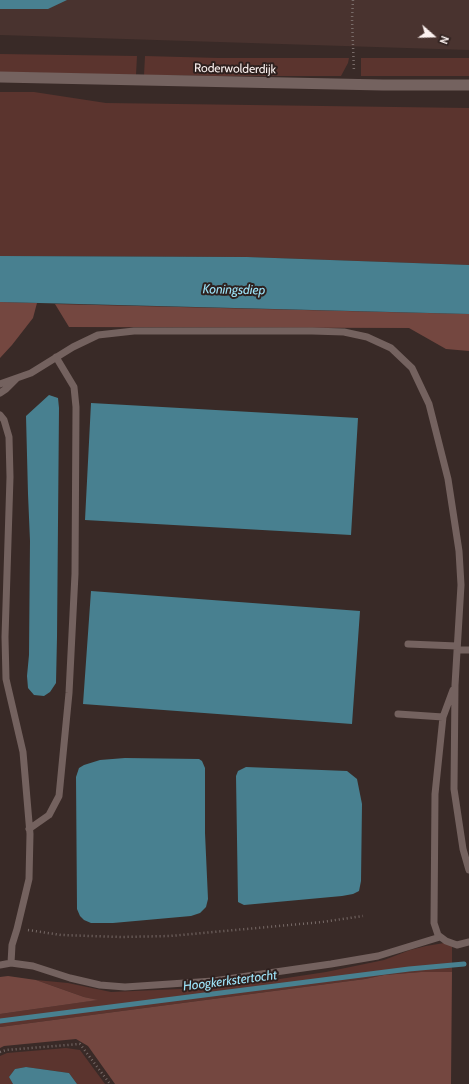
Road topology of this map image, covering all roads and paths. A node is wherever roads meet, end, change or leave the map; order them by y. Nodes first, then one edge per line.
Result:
1 (353, 0) edge
2 (0, 77) edge
3 (354, 84) junction
4 (469, 85) edge
5 (56, 357) junction
6 (18, 378) junction
7 (0, 384) edge
8 (0, 393) edge
9 (0, 415) edge
10 (408, 644) dead end
11 (457, 648) junction
12 (469, 650) edge
13 (3, 679) edge
14 (455, 685) junction
15 (398, 714) dead end
16 (443, 717) junction
17 (29, 829) junction
18 (469, 870) edge
19 (363, 916) dead end
20 (17, 929) junction
21 (440, 937) junction
22 (469, 942) edge
23 (11, 963) junction
24 (0, 965) edge
25 (0, 1052) edge
26 (110, 1084) edge

1 - 3 path
2 - 3 street, Roderwolderdijk
3 - 4 street, Roderwolderdijk
5 - 6 lane
5 - 11 lane
5 - 17 lane
6 - 7 lane
6 - 8 lane
9 - 13 lane
10 - 11 lane
11 - 12 lane
11 - 14 lane
13 - 17 lane
14 - 16 lane
14 - 18 lane
15 - 16 lane
16 - 21 lane
17 - 20 lane
19 - 20 path
20 - 23 lane
21 - 22 lane
21 - 23 lane
23 - 24 lane
25 - 26 path

